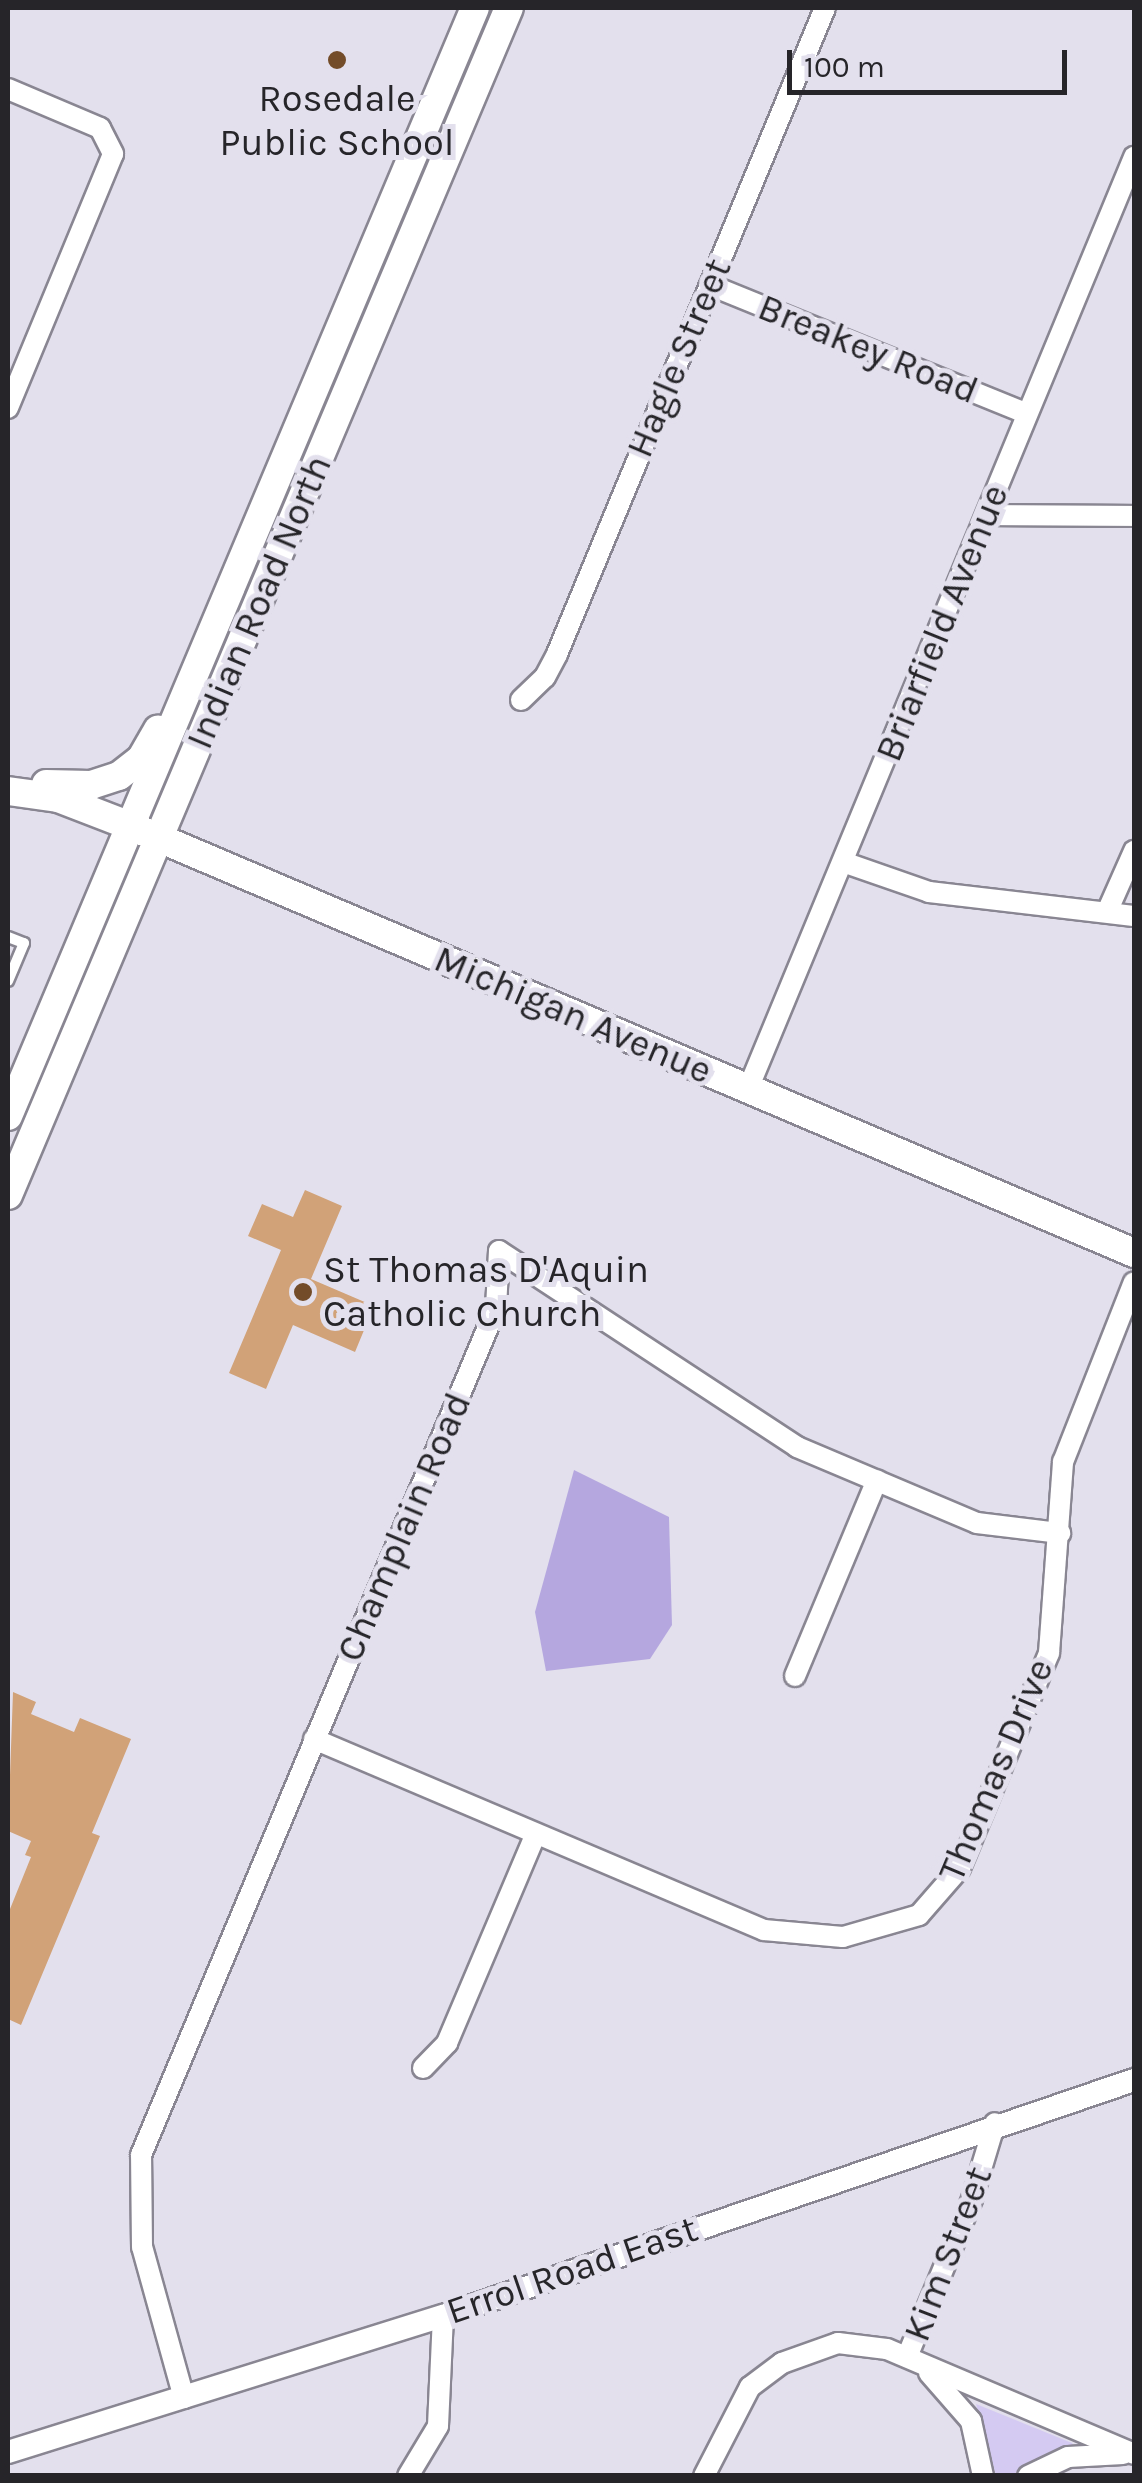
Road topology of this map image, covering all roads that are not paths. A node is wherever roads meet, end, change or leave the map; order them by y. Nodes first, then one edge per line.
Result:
1 (475, 8) edge
2 (509, 8) edge
3 (824, 8) edge
4 (8, 89) edge
5 (1134, 157) edge
6 (710, 284) junction
7 (8, 408) edge
8 (1026, 413) junction
9 (988, 515) junction
10 (1134, 516) edge
11 (199, 664) junction
12 (521, 700) dead end
13 (8, 778) edge
14 (8, 792) edge
15 (134, 828) junction
16 (160, 839) junction
17 (1134, 852) edge
18 (843, 862) junction
19 (1107, 912) junction
20 (1134, 916) edge
21 (8, 937) edge
22 (8, 981) edge
23 (748, 1089) junction
24 (8, 1116) edge
25 (8, 1195) edge
26 (1134, 1253) edge
27 (1134, 1282) edge
28 (877, 1480) junction
29 (1060, 1533) junction
30 (795, 1676) dead end
31 (314, 1739) junction
32 (535, 1836) junction
33 (422, 2068) dead end
34 (1134, 2080) edge
35 (995, 2123) junction
36 (443, 2316) junction
37 (907, 2358) junction
38 (184, 2398) junction
39 (8, 2452) edge
40 (1134, 2455) edge
41 (408, 2476) edge
42 (704, 2476) edge
43 (983, 2476) edge
44 (1028, 2476) edge

1 - 11 main road, Indian Road North
2 - 16 main road, Indian Road North
3 - 6 street, Hagle Street
4 - 7 street
5 - 8 street, Briarfield Avenue
6 - 8 street, Breakey Road
6 - 12 street, Hagle Street
8 - 9 street, Briarfield Avenue
9 - 10 street
9 - 18 street, Briarfield Avenue
11 - 13 main road
11 - 15 main road, Indian Road North
14 - 15 main road, Michigan Avenue
15 - 16 main road, Michigan Avenue
15 - 24 main road, Indian Road North
16 - 23 main road, Michigan Avenue
16 - 25 main road, Indian Road North
17 - 19 street
18 - 19 street
18 - 23 street, Briarfield Avenue
19 - 20 street
21 - 22 lane
23 - 26 main road, Michigan Avenue
27 - 29 street, Thomas Drive
28 - 29 street, Champlain Road
28 - 30 street
28 - 31 street, Champlain Road
29 - 32 street, Thomas Drive
31 - 32 street, Thomas Drive
31 - 38 street, Champlain Road
32 - 33 street
34 - 35 street, Errol Road East
35 - 36 street, Errol Road East
35 - 37 street, Kim Street
36 - 38 street, Errol Road East
36 - 41 street
37 - 40 street
37 - 42 street
37 - 43 street, Kim Street
38 - 39 street, Errol Road East
40 - 44 street

